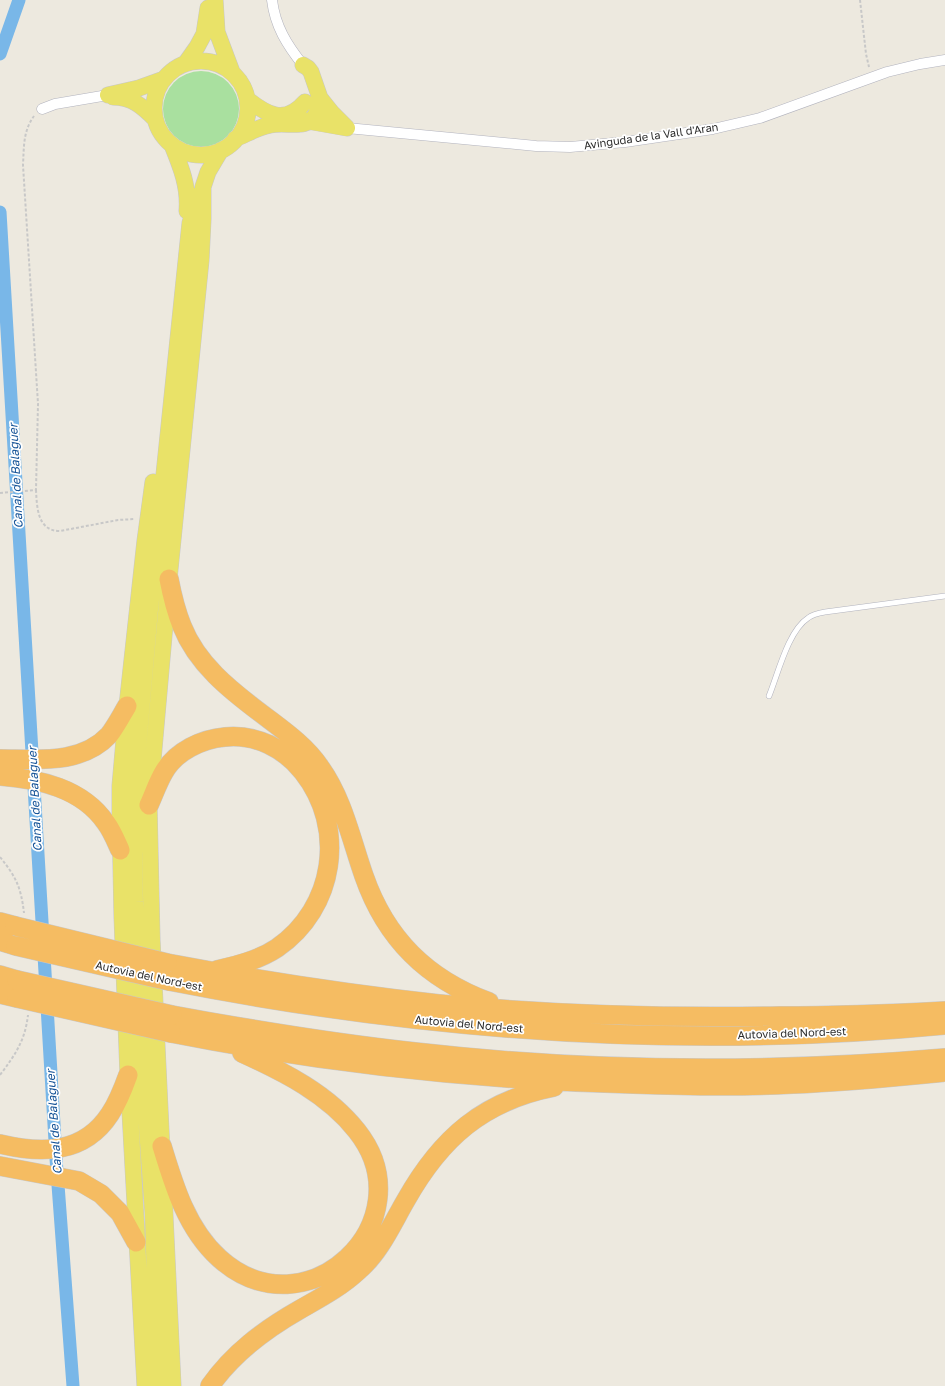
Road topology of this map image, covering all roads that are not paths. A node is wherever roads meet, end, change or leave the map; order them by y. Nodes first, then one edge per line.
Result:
1 (209, 0) edge
2 (215, 0) edge
3 (272, 0) edge
4 (945, 60) edge
5 (185, 64) junction
6 (304, 65) joint
7 (232, 72) junction
8 (164, 79) junction
9 (108, 95) junction
10 (247, 99) junction
11 (312, 100) junction
12 (42, 109) road end
13 (285, 115) junction
14 (155, 119) junction
15 (310, 122) junction
16 (347, 128) junction
17 (235, 140) junction
18 (172, 145) junction
19 (217, 152) junction
20 (190, 223) junction
21 (174, 380) junction
22 (169, 579) junction
23 (945, 596) edge
24 (769, 696) dead end
25 (127, 706) junction
26 (6, 768) edge
27 (149, 805) junction
28 (120, 850) junction
29 (7, 924) edge
30 (8, 943) edge
31 (211, 971) junction
32 (8, 977) edge
33 (9, 996) edge
34 (511, 1010) junction
35 (945, 1011) edge
36 (171, 1024) junction
37 (945, 1025) edge
38 (219, 1043) junction
39 (945, 1058) edge
40 (945, 1072) edge
41 (128, 1075) junction
42 (574, 1083) junction
43 (0, 1144) edge
44 (162, 1146) junction
45 (0, 1166) edge
46 (136, 1242) junction
47 (145, 1386) edge
48 (158, 1386) edge
49 (173, 1386) edge
50 (210, 1386) edge

1 - 5 main road
2 - 7 main road
3 - 6 street
4 - 16 street, Avinguda de la Vall d'Aran
5 - 7 main road
5 - 8 main road
6 - 11 main road
7 - 10 main road
8 - 9 main road
8 - 14 main road
9 - 12 street
9 - 14 main road
10 - 13 main road
10 - 17 main road
11 - 13 main road
11 - 15 main road
11 - 16 main road
13 - 15 main road
14 - 18 main road
15 - 16 main road
15 - 17 main road
17 - 19 main road
18 - 19 main road
18 - 20 main road
19 - 20 main road
19 - 22 main road
20 - 21 main road
21 - 25 main road
21 - 48 main road
22 - 27 main road
22 - 34 highway
23 - 24 lane
25 - 26 highway
25 - 28 main road
26 - 28 highway
27 - 31 highway
27 - 44 main road
28 - 41 main road
29 - 31 highway, bridge
30 - 37 highway, Autovia del Nord-est, bridge
31 - 34 highway
32 - 36 highway, bridge
33 - 36 highway, bridge
34 - 35 highway
36 - 38 highway
36 - 39 highway
38 - 42 highway
38 - 44 highway
40 - 42 highway
41 - 43 highway
41 - 46 main road
42 - 50 highway
44 - 49 main road
45 - 46 highway
46 - 47 main road

